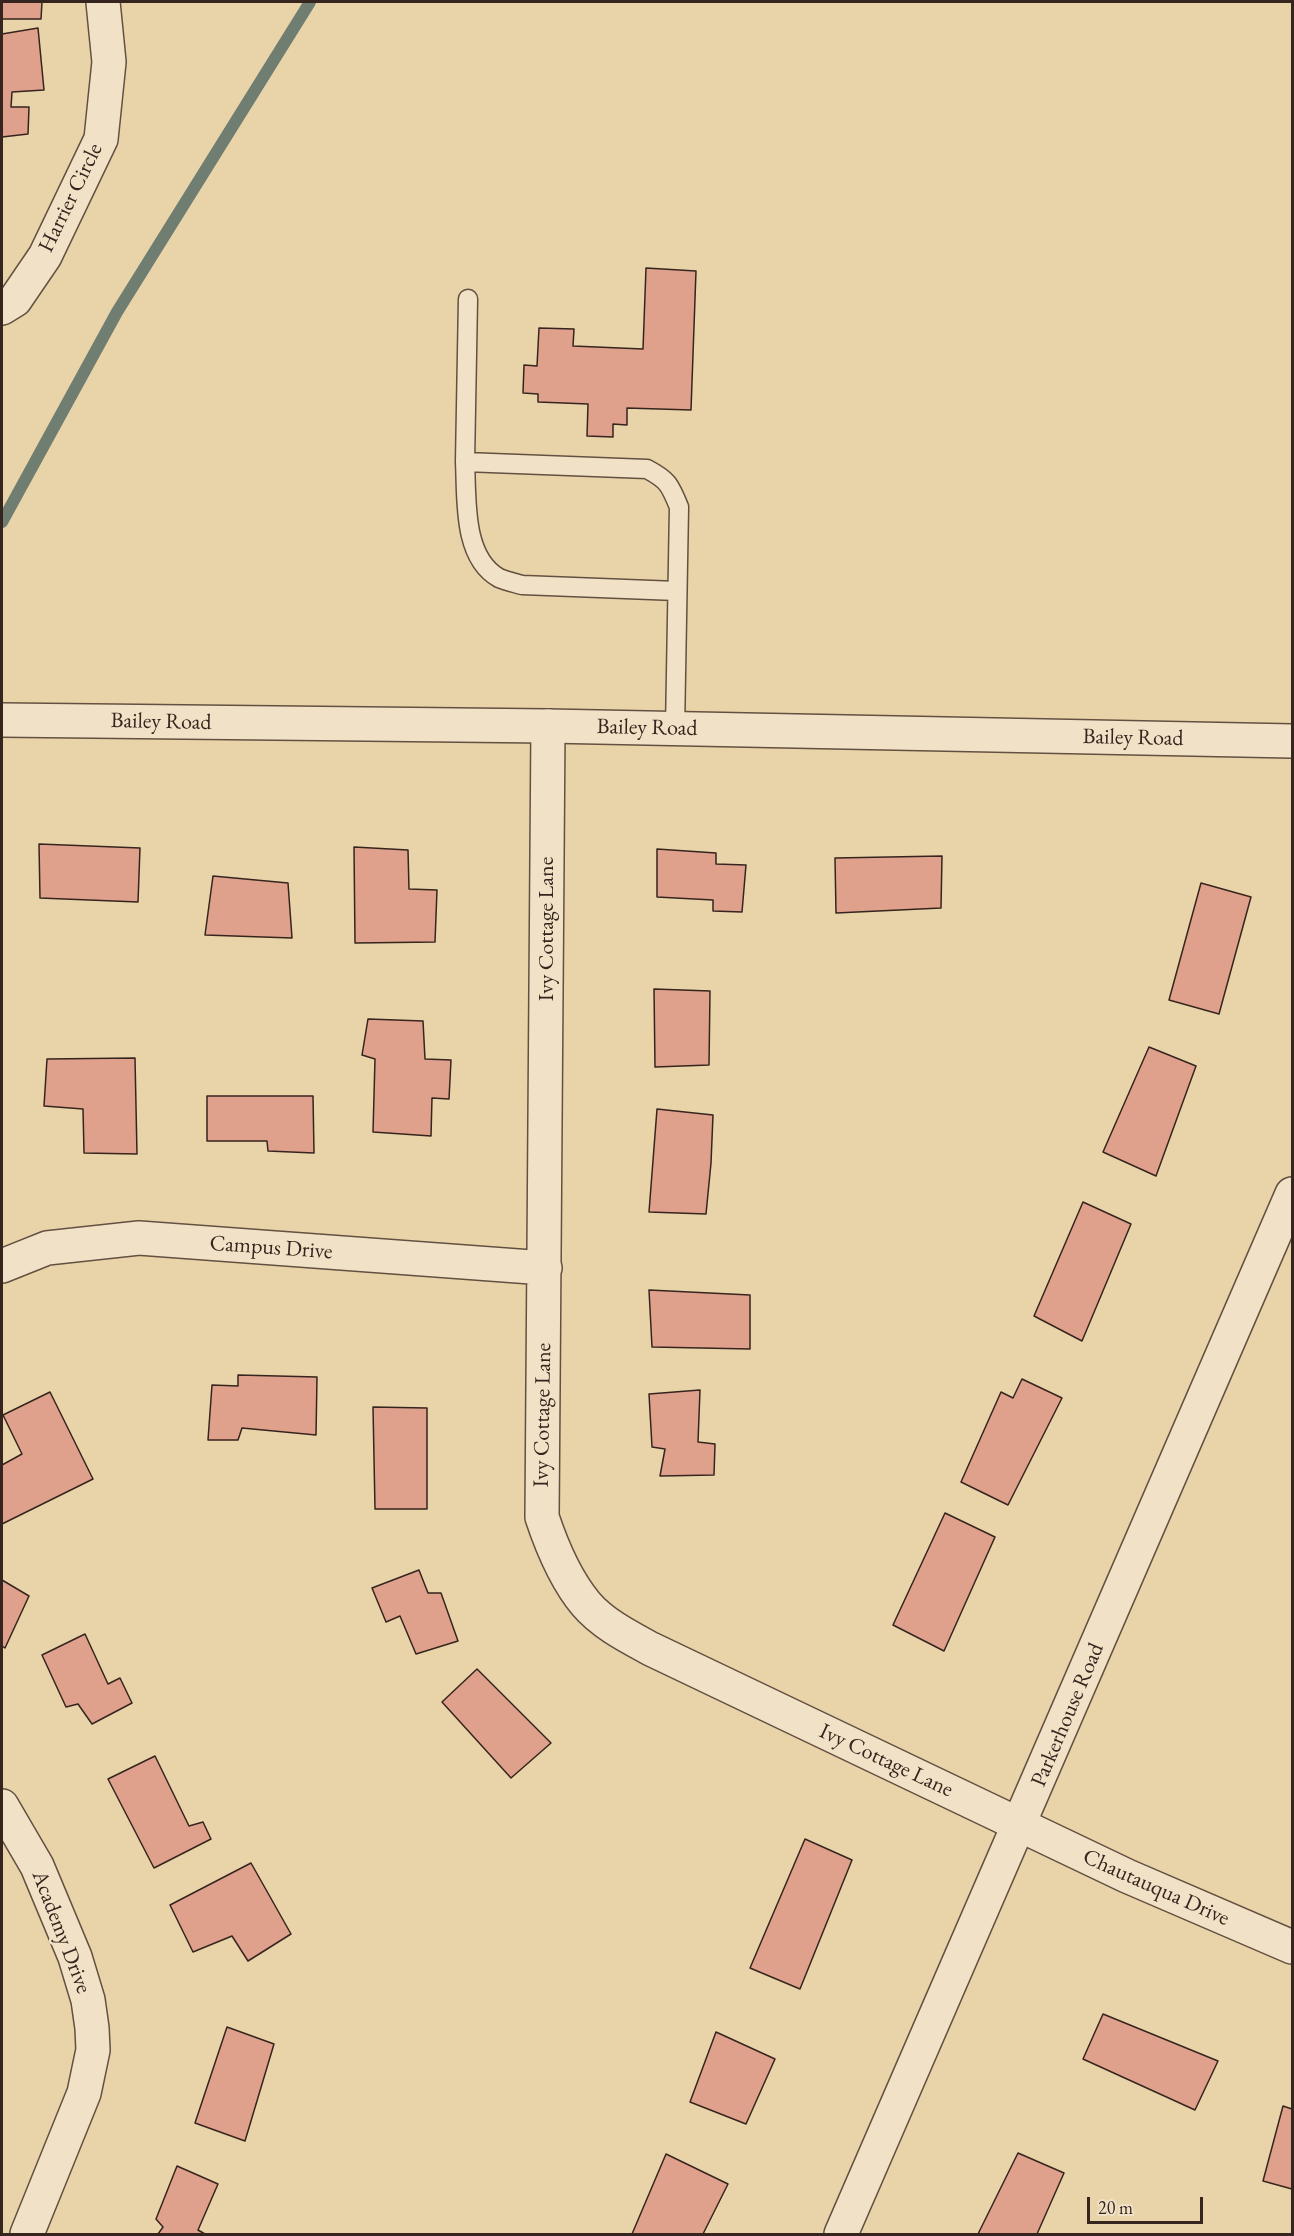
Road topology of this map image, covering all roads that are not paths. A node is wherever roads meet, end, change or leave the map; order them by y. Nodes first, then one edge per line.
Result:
1 (102, 2) edge
2 (468, 299) dead end
3 (2, 308) edge
4 (465, 462) junction
5 (676, 591) junction
6 (2, 720) edge
7 (548, 726) junction
8 (675, 729) junction
9 (1293, 741) edge
10 (1293, 1194) edge
11 (1283, 1246) edge
12 (2, 1266) edge
13 (545, 1268) junction
14 (2, 1806) edge
15 (1020, 1825) junction
16 (1293, 1947) edge
17 (27, 2235) edge
18 (841, 2235) edge

1 - 3 street, Harrier Circle
2 - 4 lane
4 - 5 lane
4 - 5 lane
5 - 8 lane
6 - 7 street, Bailey Road
7 - 8 street, Bailey Road
7 - 13 street, Ivy Cottage Lane
8 - 9 street, Bailey Road
10 - 11 street, Parkerhouse Road
11 - 15 street, Parkerhouse Road
12 - 13 street, Campus Drive
13 - 15 street, Ivy Cottage Lane
14 - 17 street, Academy Drive
15 - 16 street, Chautauqua Drive
15 - 18 street, Parkerhouse Road

